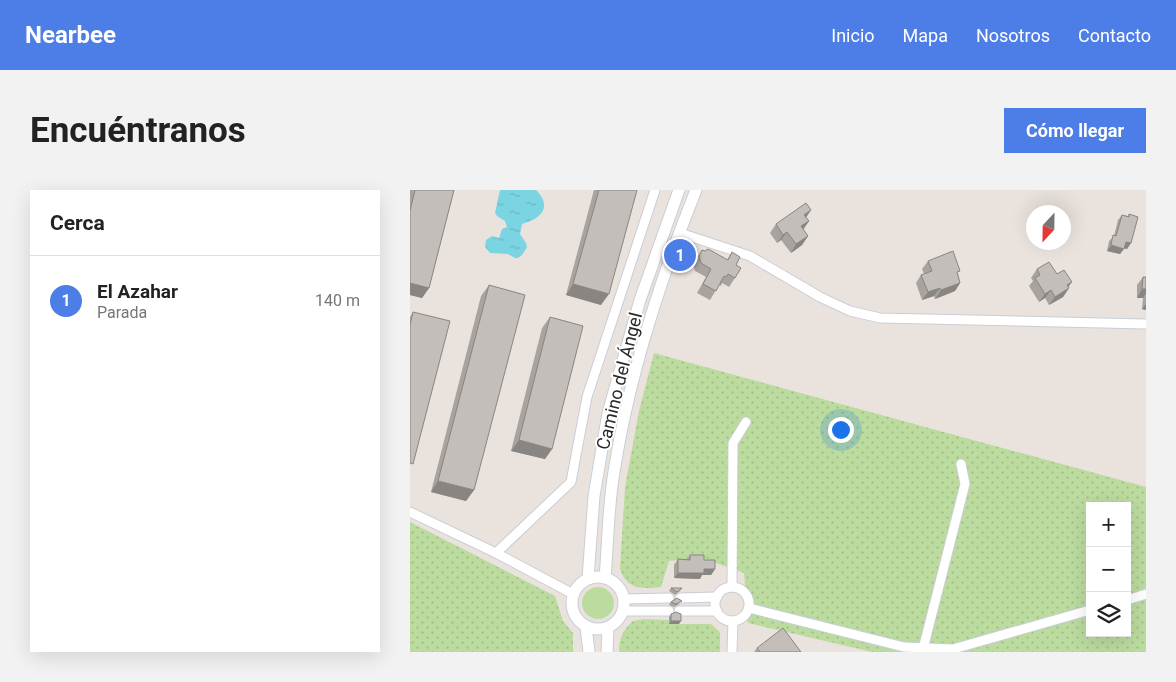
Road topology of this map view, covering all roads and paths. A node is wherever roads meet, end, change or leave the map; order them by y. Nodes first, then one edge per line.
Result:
1 (655, 190) edge
2 (679, 190) edge
3 (696, 190) edge
4 (680, 233) junction
5 (1146, 324) edge
6 (746, 422) dead end
7 (961, 464) dead end
8 (410, 512) edge
9 (496, 553) junction
10 (605, 578) junction
11 (588, 579) junction
12 (732, 587) junction
13 (573, 594) junction
14 (1146, 594) edge
15 (717, 597) junction
16 (669, 598) dead end
17 (680, 598) edge
18 (624, 599) junction
19 (1131, 599) edge
20 (749, 608) junction
21 (624, 611) junction
22 (669, 611) dead end
23 (680, 611) edge
24 (717, 611) junction
25 (1086, 611) edge
26 (733, 621) junction
27 (586, 627) junction
28 (608, 628) junction
29 (923, 649) junction
30 (589, 652) edge
31 (607, 652) edge
32 (732, 652) edge

1 - 9 street
2 - 11 street, Camino del Ángel
3 - 4 street, Camino del Ángel
4 - 5 street
4 - 10 street, Camino del Ángel
6 - 12 street
7 - 29 street
8 - 9 street
9 - 13 street
10 - 11 street
10 - 18 street
11 - 13 street
12 - 15 street
12 - 20 street
13 - 27 street
14 - 19 street
15 - 17 street
15 - 24 street
16 - 18 street
18 - 21 street
20 - 26 street
20 - 29 street
21 - 22 street
21 - 28 street
23 - 24 street
24 - 26 street
25 - 29 street
26 - 32 street
27 - 28 street
27 - 30 street
28 - 31 street

